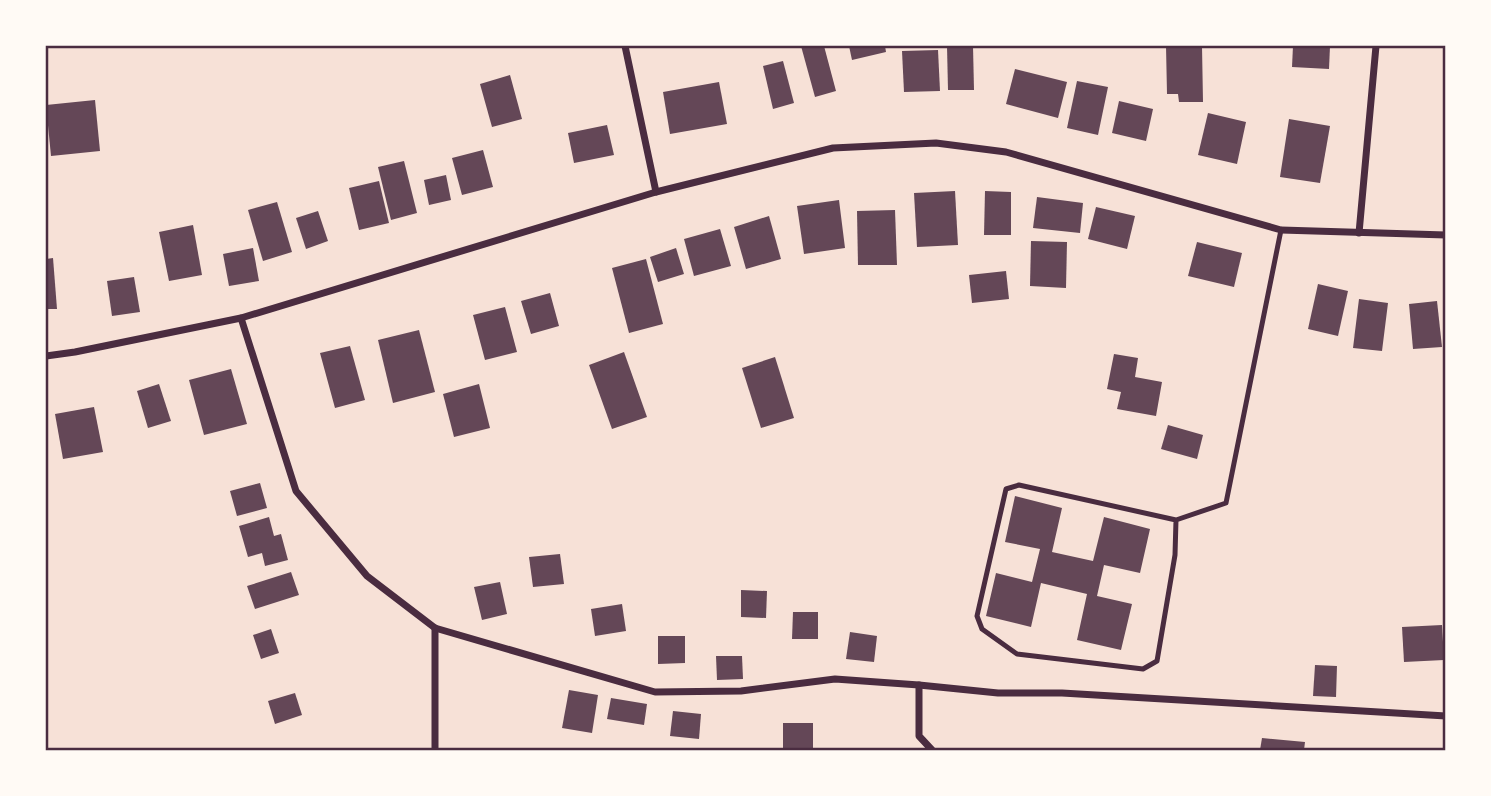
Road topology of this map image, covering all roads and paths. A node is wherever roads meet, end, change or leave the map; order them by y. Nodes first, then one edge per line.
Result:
1 (625, 46) edge
2 (1376, 46) edge
3 (656, 192) junction
4 (1281, 230) junction
5 (1359, 233) junction
6 (1446, 234) edge
7 (241, 318) junction
8 (46, 356) edge
9 (1176, 520) junction
10 (435, 628) junction
11 (919, 685) junction
12 (1446, 716) edge
13 (435, 751) edge
14 (932, 751) edge

1 - 3 street
2 - 5 street
3 - 4 street
3 - 7 street
4 - 5 street
4 - 9 lane
5 - 6 street
7 - 8 street
7 - 10 street
9 - 9 lane
10 - 11 street
10 - 13 street
11 - 12 street
11 - 14 street

